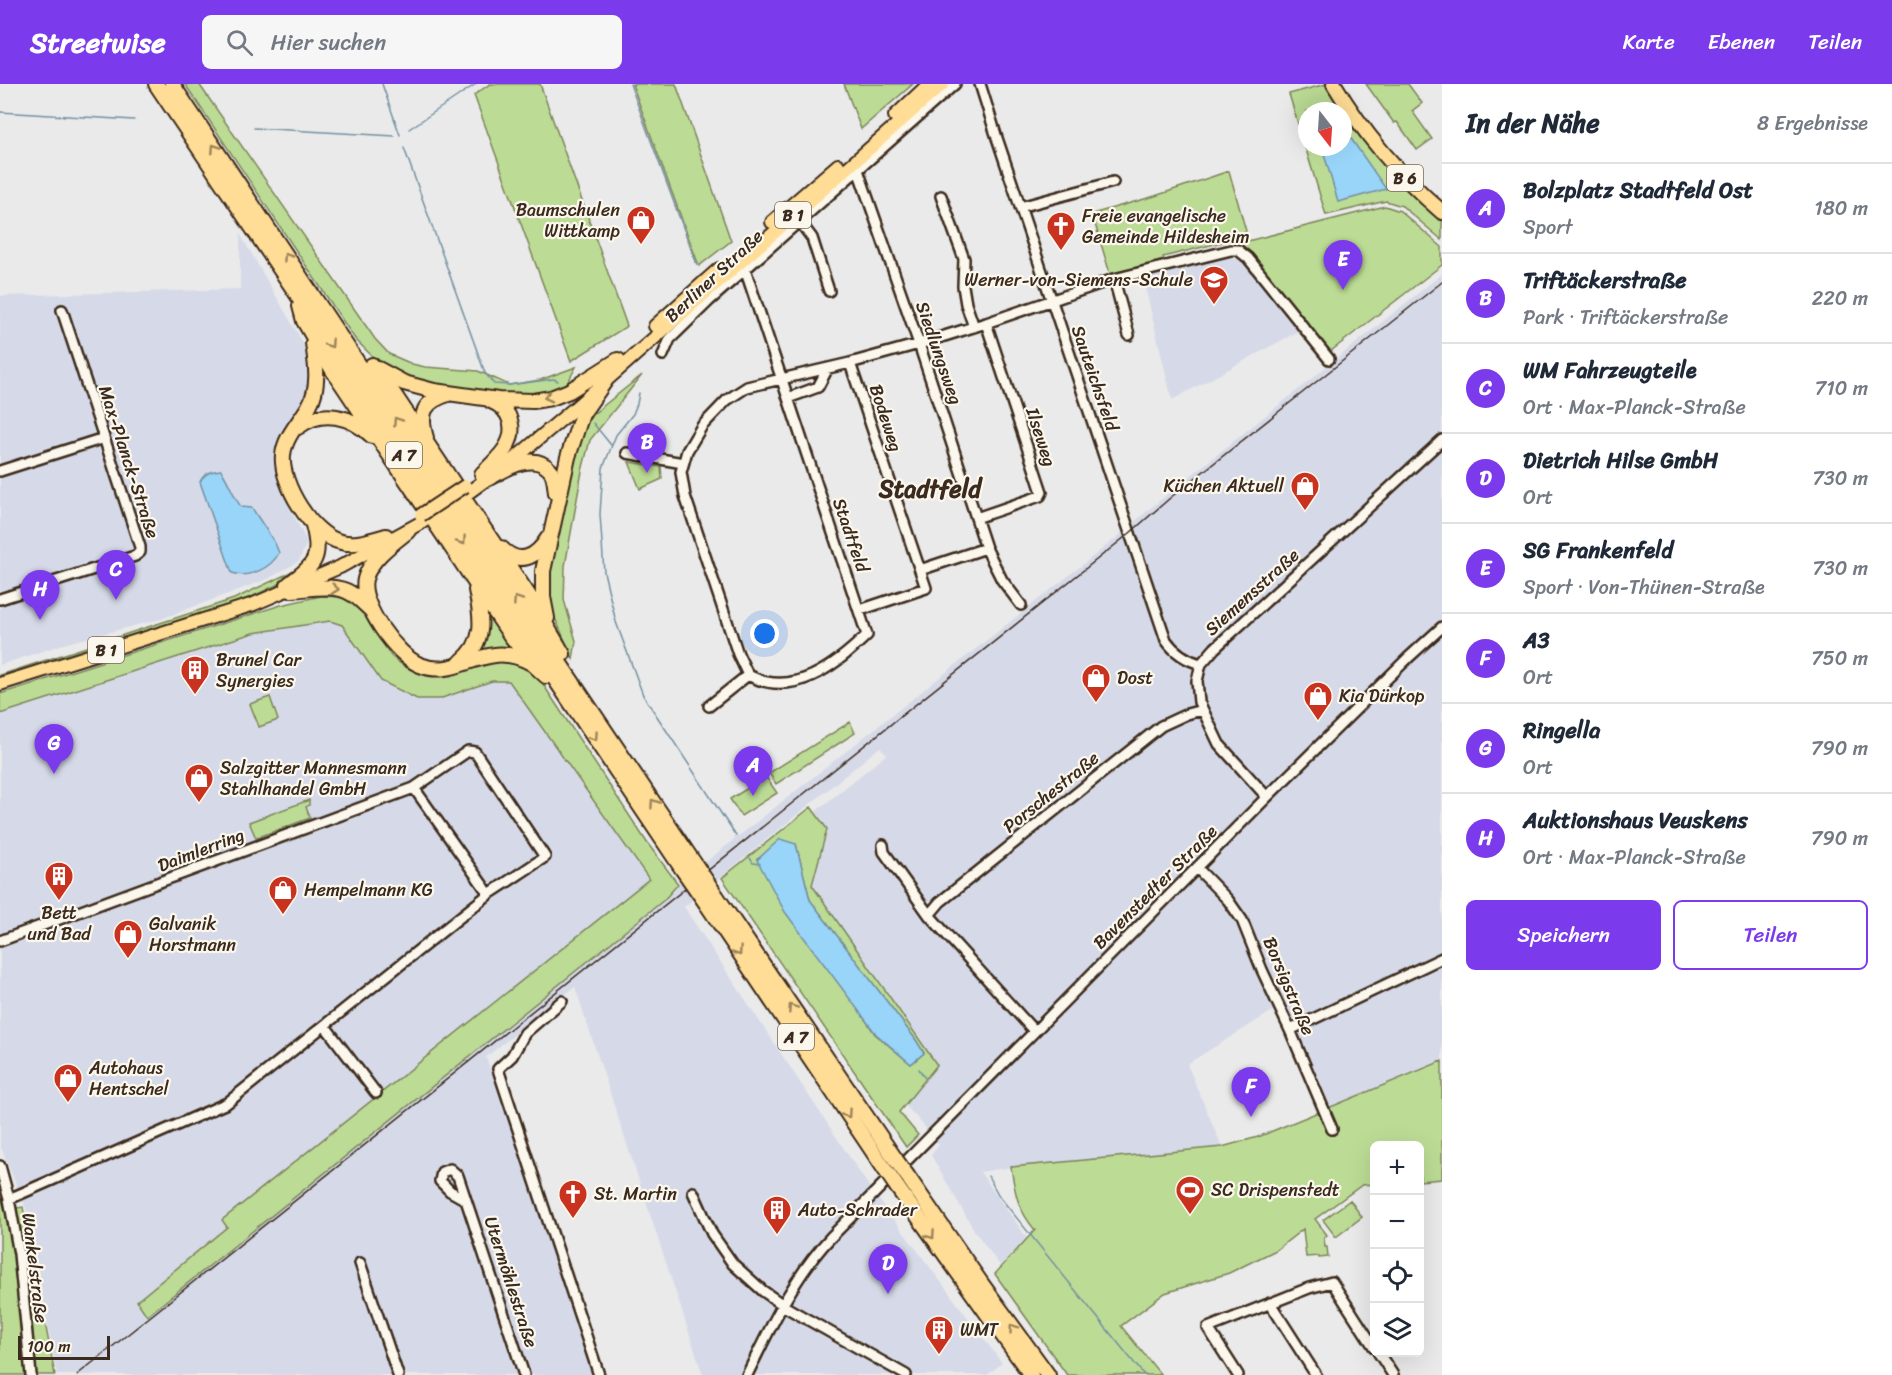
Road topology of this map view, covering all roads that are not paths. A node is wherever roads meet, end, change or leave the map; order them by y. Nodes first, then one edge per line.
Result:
1 (156, 84) edge
2 (172, 84) edge
3 (929, 84) edge
4 (943, 84) edge
5 (956, 84) edge
6 (980, 84) edge
7 (1334, 84) edge
8 (1342, 84) edge
9 (858, 170) junction
10 (1113, 182) dead end
11 (941, 196) dead end
12 (1442, 203) edge
13 (1020, 207) junction
14 (1442, 212) edge
15 (800, 222) junction
16 (745, 269) junction
17 (1114, 279) junction
18 (829, 291) dead end
19 (298, 296) junction
20 (1052, 300) junction
21 (709, 301) junction
22 (689, 307) junction
23 (62, 310) dead end
24 (986, 324) junction
25 (974, 327) junction
26 (339, 335) junction
27 (1128, 335) dead end
28 (313, 338) junction
29 (919, 344) junction
30 (663, 355) dead end
31 (1329, 359) dead end
32 (618, 360) junction
33 (850, 363) junction
34 (372, 365) junction
35 (828, 368) junction
36 (781, 378) junction
37 (605, 381) junction
38 (450, 394) junction
39 (484, 398) junction
40 (788, 398) junction
41 (292, 432) junction
42 (104, 438) junction
43 (1442, 440) edge
44 (428, 445) junction
45 (386, 450) junction
46 (627, 453) dead end
47 (683, 463) junction
48 (0, 471) edge
49 (484, 476) junction
50 (558, 501) junction
51 (423, 518) junction
52 (976, 518) junction
53 (312, 522) junction
54 (408, 531) junction
55 (552, 531) junction
56 (386, 536) junction
57 (489, 537) junction
58 (986, 548) junction
59 (920, 570) junction
60 (474, 582) junction
61 (289, 587) junction
62 (0, 599) edge
63 (1021, 605) dead end
64 (860, 610) junction
65 (372, 611) junction
66 (548, 626) junction
67 (1442, 627) edge
68 (533, 664) junction
69 (1201, 664) junction
70 (456, 666) junction
71 (748, 675) junction
72 (0, 684) edge
73 (567, 686) junction
74 (709, 706) dead end
75 (1202, 710) junction
76 (414, 788) junction
77 (1267, 797) junction
78 (883, 845) dead end
79 (1197, 868) junction
80 (489, 894) junction
81 (929, 915) junction
82 (0, 941) edge
83 (1442, 958) edge
84 (562, 1000) dead end
85 (325, 1026) junction
86 (1290, 1030) junction
87 (1034, 1031) junction
88 (376, 1093) dead end
89 (1332, 1129) dead end
90 (0, 1166) edge
91 (896, 1174) junction
92 (693, 1191) dead end
93 (9, 1199) junction
94 (466, 1200) dead end
95 (360, 1263) dead end
96 (1270, 1303) junction
97 (782, 1304) junction
98 (1370, 1341) edge
99 (1381, 1357) edge
100 (31, 1375) edge
101 (398, 1375) edge
102 (524, 1375) edge
103 (599, 1375) edge
104 (747, 1375) edge
105 (906, 1375) edge
106 (1031, 1375) edge
107 (1048, 1375) edge
108 (1238, 1375) edge
109 (1316, 1375) edge
110 (1393, 1375) edge

1 - 19 highway, A 7
26 -> 2 highway, A 7
3 - 32 main road, B 1
4 - 22 main road, B 1
5 - 9 street, Berliner Straße
6 - 13 street, Sauteichsfeld
7 - 14 highway, B 6
8 - 12 highway, B 6
9 - 15 street, Berliner Straße
9 - 29 street, Siedlungsweg
10 - 13 street
11 - 25 street
13 - 20 street, Sauteichsfeld
15 - 16 street, Berliner Straße
15 - 18 street
16 - 21 street, Berliner Straße
16 - 36 street, Stadtfeld
17 - 20 street
17 - 27 street
17 - 31 street
19 - 28 highway
19 -> 73 highway, A 7
20 - 24 street
20 - 69 street, Sauteichsfeld
21 - 22 main road
21 - 30 street, Berliner Straße
22 - 37 main road, B 1
23 - 42 street, Max-Planck-Straße
24 - 25 street
24 - 52 street, Ilseweg
25 - 29 street
26 - 34 highway
73 -> 26 highway, A 7
28 - 41 highway
28 - 45 highway
29 - 33 street
29 - 52 street, Siedlungsweg
32 -> 39 highway
32 - 49 main road, B 1
33 - 35 street
33 - 59 street, Bodeweg
34 - 38 highway
34 - 44 highway
35 - 36 street
35 - 40 street
36 - 40 street, Stadtfeld
36 - 47 street
37 - 49 main road, B 1
37 - 50 highway
38 - 39 highway
38 - 44 highway
39 - 49 highway
40 - 64 street, Stadtfeld
41 - 45 highway
41 - 53 highway
42 - 48 street
42 - 62 street, Max-Planck-Straße
43 - 69 street, Siemensstraße
44 - 57 highway
45 - 60 highway
46 - 47 street
47 - 71 street
49 - 50 highway
49 - 51 main road, B 1, bridge
50 - 55 highway
51 - 54 main road, B 1
51 - 56 main road, B 1
52 - 58 street, Siedlungsweg
53 - 56 highway
53 - 61 highway
54 - 61 main road, B 1
54 - 65 highway
55 - 57 highway
55 - 66 highway
56 - 61 main road, B 1
57 - 66 highway
58 - 59 street
58 - 63 street, Siedlungsweg
59 - 64 street
60 - 68 highway
60 - 70 highway
61 -> 65 highway
61 - 72 main road, B 1
64 - 71 street, Stadtfeld
65 - 70 highway
66 - 73 highway
67 - 77 street, Bavenstedter Straße
68 - 70 highway
68 - 73 highway
69 - 75 street
71 - 74 street
73 - 91 highway, A 7, bridge
75 - 77 street
75 - 81 street, Porschestraße
76 - 80 street
76 - 80 street, Daimlerring
76 - 82 street, Daimlerring
77 - 79 street, Bavenstedter Straße
78 - 81 street
79 - 86 street, Borsigstraße
79 - 87 street, Bavenstedter Straße
80 - 85 street, Daimlerring
81 - 87 street
83 - 86 street
84 - 103 street
85 - 88 street
85 - 93 street, Daimlerring
86 - 89 street, Borsigstraße
87 - 91 street, Bavenstedter Straße
90 - 93 street, Wankelstraße
91 - 97 street, Bavenstedter Straße
91 -> 106 highway, A 7
107 -> 91 highway, A 7
92 - 97 street
93 - 100 street, Wankelstraße
94 - 102 street, Utermöhlestraße
95 - 101 street
96 - 98 street
96 - 108 street
96 - 109 street
97 - 104 street, Bavenstedter Straße
97 - 105 street
99 - 110 street

